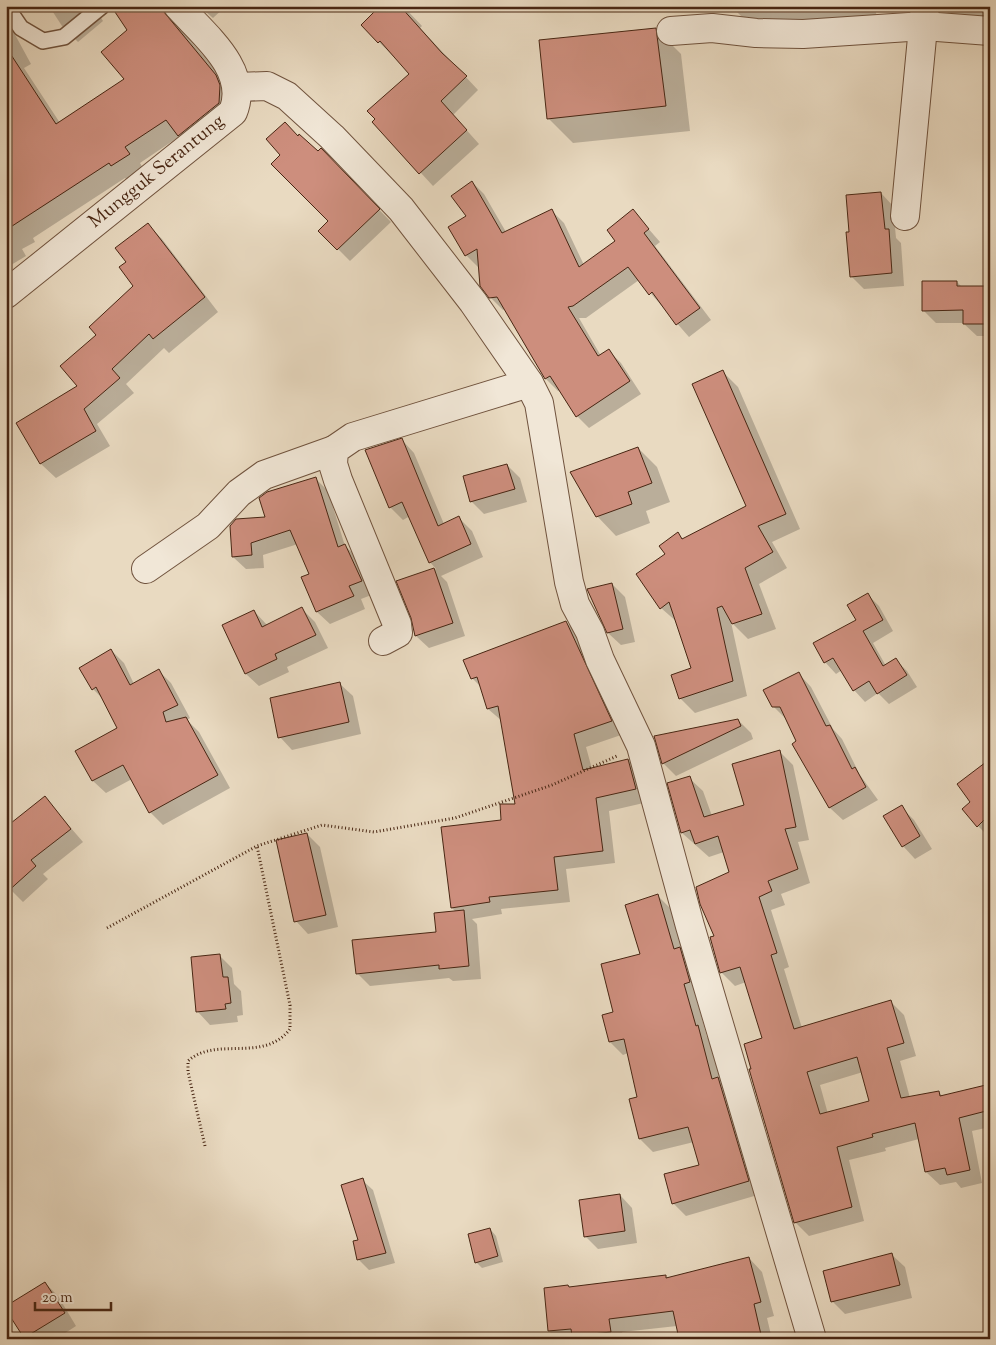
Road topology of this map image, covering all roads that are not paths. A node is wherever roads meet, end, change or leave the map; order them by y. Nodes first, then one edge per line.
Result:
1 (6, 6) edge
2 (102, 6) edge
3 (178, 6) edge
4 (924, 16) edge
5 (671, 31) dead end
6 (990, 31) edge
7 (237, 87) junction
8 (905, 216) dead end
9 (6, 294) edge
10 (529, 383) junction
11 (334, 450) junction
12 (146, 569) dead end
13 (384, 641) dead end
14 (812, 1339) edge

1 - 2 lane
3 - 7 street, Mungguk Serantung
4 - 5 street
4 - 6 street
4 - 8 street
7 - 9 street, Mungguk Serantung
7 - 10 street
10 - 11 street
10 - 14 street
11 - 12 street
11 - 13 street

